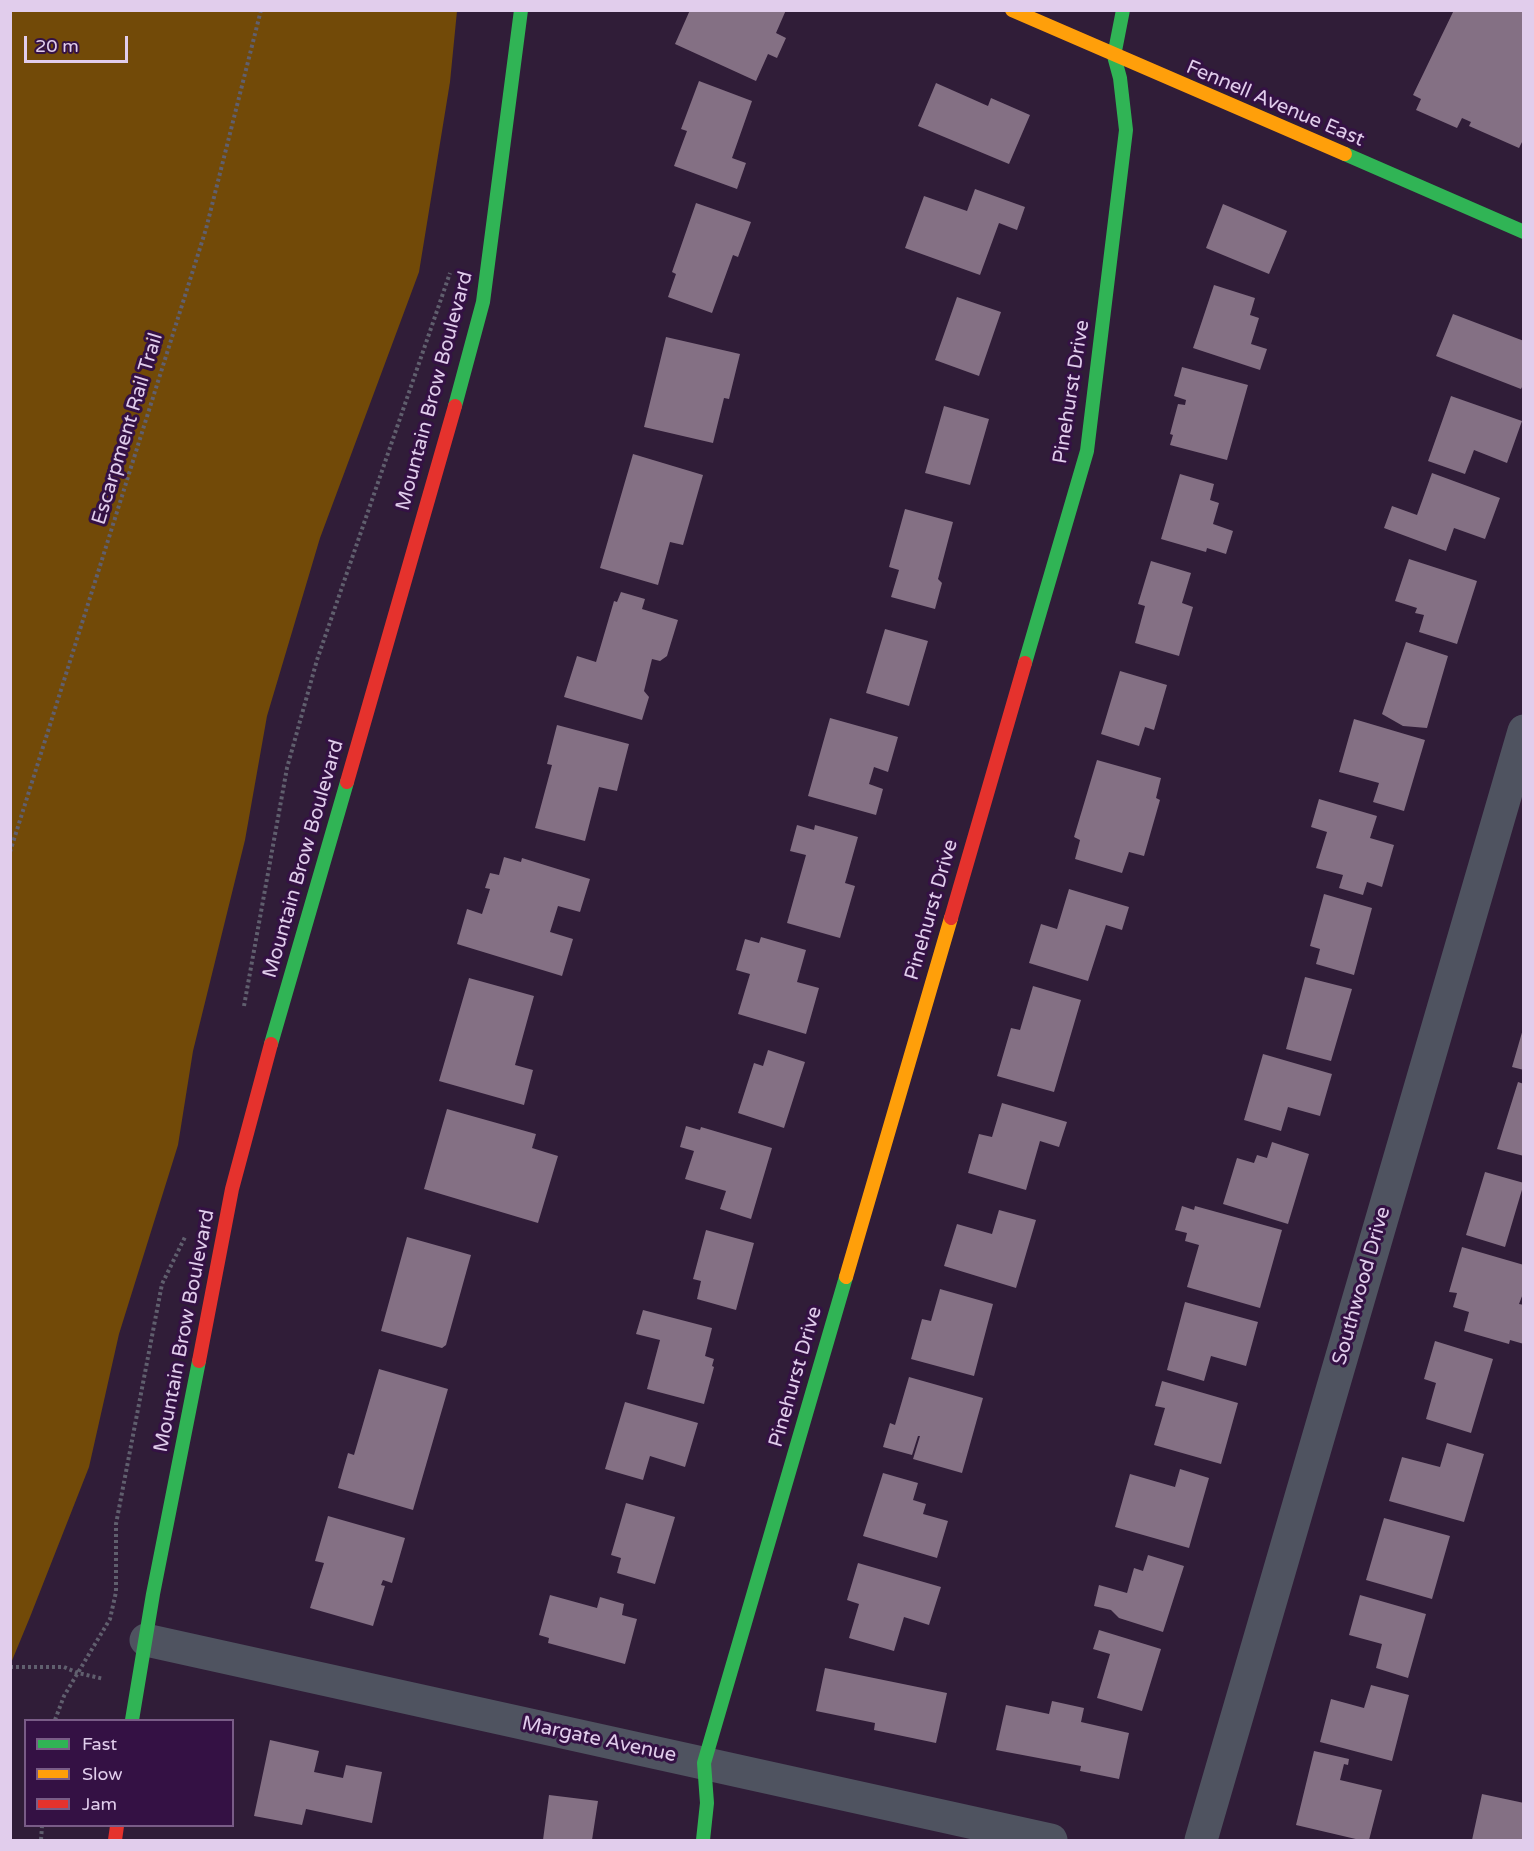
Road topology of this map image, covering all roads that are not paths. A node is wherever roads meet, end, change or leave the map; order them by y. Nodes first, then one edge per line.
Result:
1 (521, 10) edge
2 (1012, 10) edge
3 (1123, 10) edge
4 (1114, 56) junction
5 (1524, 232) edge
6 (1521, 751) edge
7 (146, 1640) junction
8 (132, 1719) edge
9 (704, 1763) junction
10 (704, 1840) edge
11 (1051, 1840) edge
12 (1201, 1840) edge

1 - 7 main road, Mountain Brow Boulevard
2 - 4 main road, Fennell Avenue East
3 - 4 main road
4 - 5 main road, Fennell Avenue East
4 - 9 main road, Pinehurst Drive
6 - 12 street, Southwood Drive
7 - 8 main road, Mountain Brow Boulevard
7 - 9 street, Margate Avenue
9 - 10 main road
9 - 11 street, Margate Avenue

